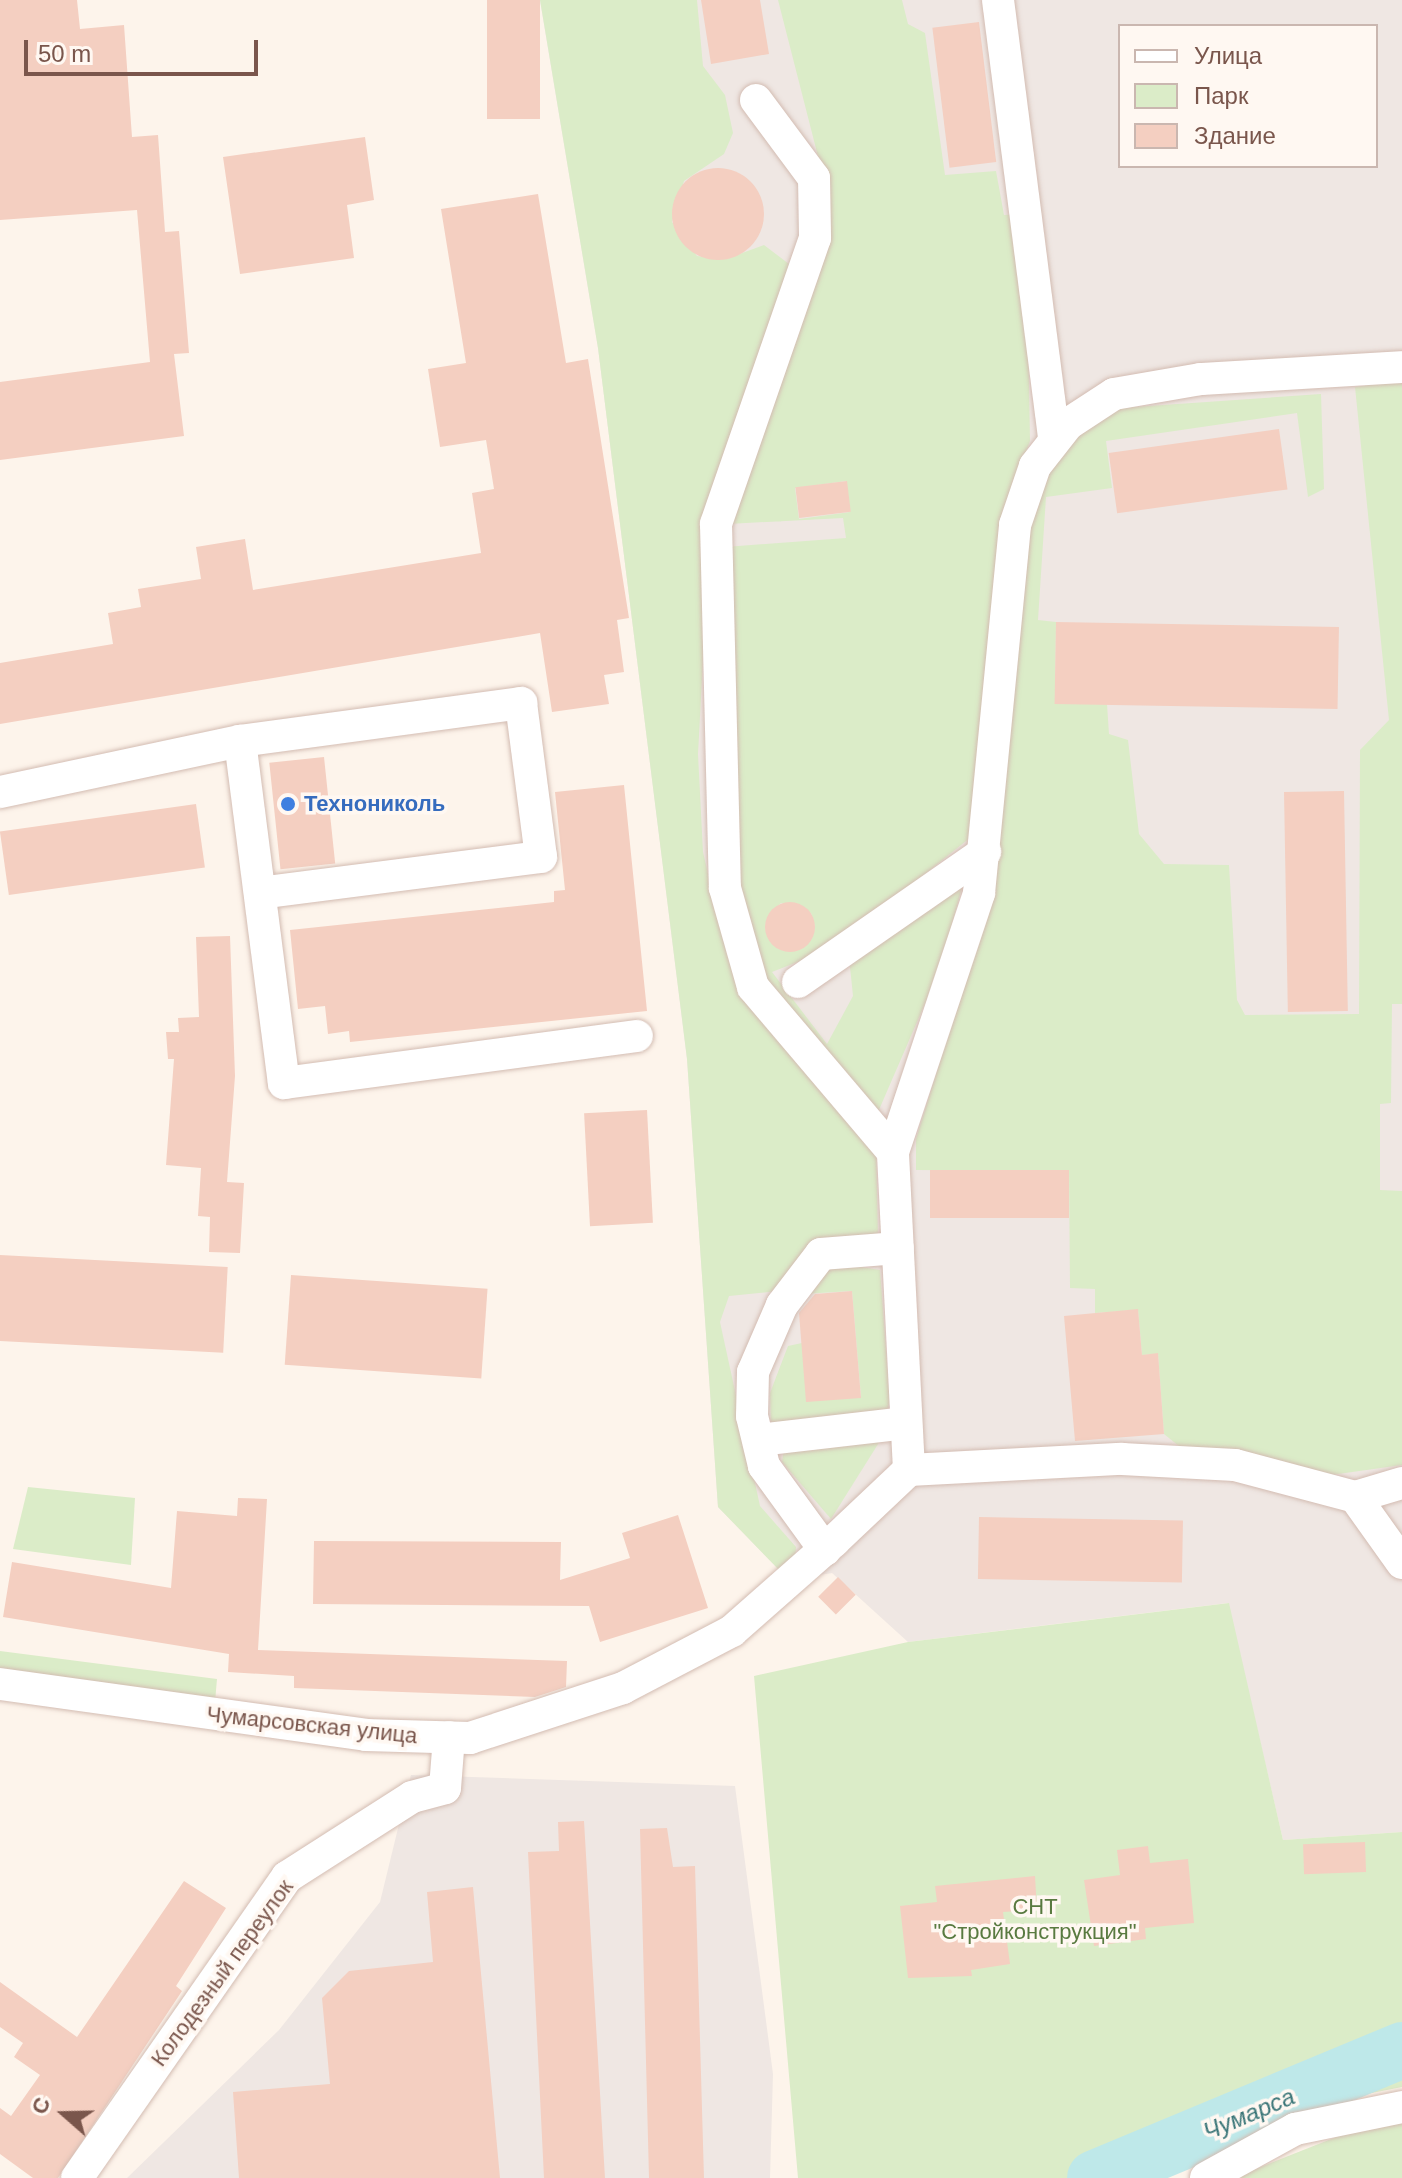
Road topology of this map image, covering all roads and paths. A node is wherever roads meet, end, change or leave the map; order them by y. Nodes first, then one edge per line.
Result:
1 (998, 0) edge
2 (756, 100) dead end
3 (1402, 367) edge
4 (1054, 439) junction
5 (240, 741) junction
6 (0, 792) edge
7 (985, 852) junction
8 (260, 893) junction
9 (798, 982) dead end
10 (637, 1036) dead end
11 (893, 1152) junction
12 (898, 1248) junction
13 (906, 1423) junction
14 (759, 1440) junction
15 (909, 1470) junction
16 (1402, 1483) edge
17 (1355, 1497) junction
18 (825, 1550) junction
19 (1402, 1563) edge
20 (0, 1684) edge
21 (449, 1737) junction
22 (1402, 2107) edge
23 (77, 2178) edge
24 (1206, 2178) edge

1 - 4 street
2 - 11 street
3 - 4 street
4 - 7 street
5 - 6 street
5 - 8 street
5 - 8 street
7 - 9 street
7 - 11 street
8 - 10 street
11 - 12 street
12 - 13 street
12 - 14 street
13 - 14 street
13 - 15 street
14 - 18 street
15 - 17 street
15 - 18 street, Чумарсовская улица
16 - 17 street
17 - 19 street
18 - 21 street, Чумарсовская улица
20 - 21 street, Чумарсовская улица
21 - 23 street, Колодезный переулок
22 - 24 street

